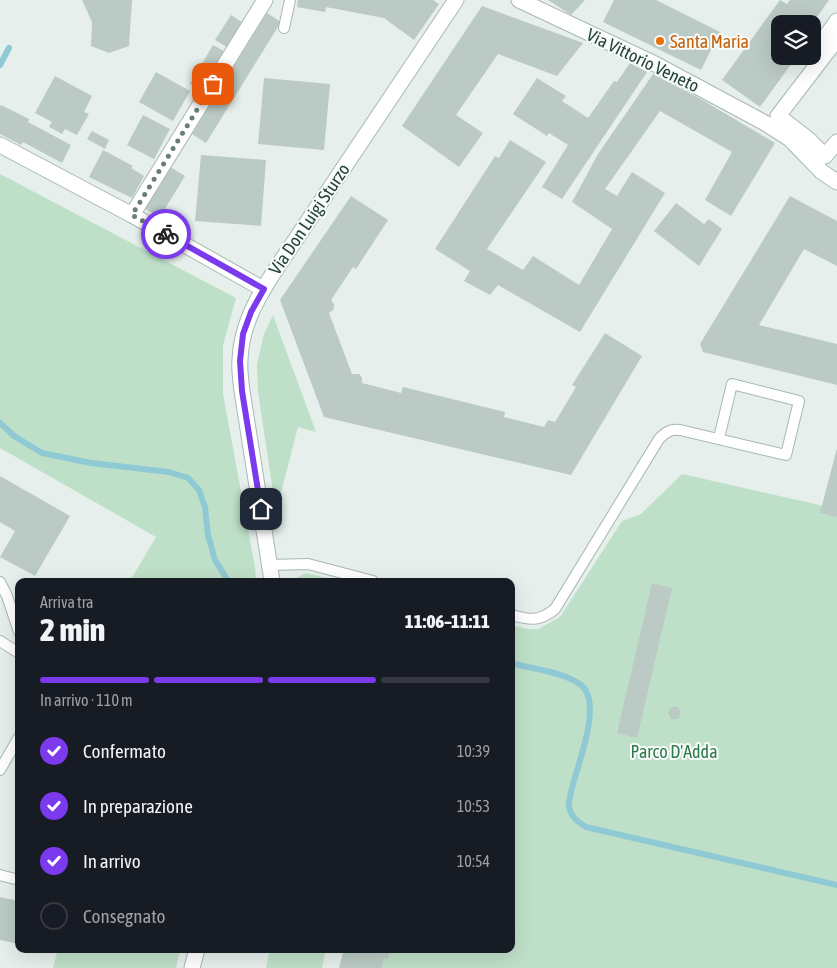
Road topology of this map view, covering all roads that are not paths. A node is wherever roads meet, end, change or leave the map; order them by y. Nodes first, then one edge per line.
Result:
1 (265, 0) edge
2 (290, 0) edge
3 (456, 0) edge
4 (519, 0) edge
5 (837, 21) edge
6 (284, 28) dead end
7 (837, 38) edge
8 (821, 43) edge
9 (806, 65) edge
10 (765, 123) junction
11 (837, 142) edge
12 (0, 144) edge
13 (835, 181) edge
14 (132, 215) junction
15 (264, 289) junction
16 (719, 438) junction
17 (270, 566) junction
18 (272, 578) edge
19 (362, 578) edge
20 (0, 582) edge
21 (515, 616) edge
22 (15, 620) edge
23 (0, 641) edge
24 (15, 650) edge
25 (15, 745) edge
26 (0, 770) edge
27 (0, 875) edge
28 (15, 879) edge
29 (196, 953) edge
30 (192, 968) edge

1 - 14 street
2 - 6 lane
3 - 15 street, Via Don Luigi Sturzo
4 - 10 street, Via Vittorio Veneto
5 - 8 street
7 - 11 street
9 - 10 street
10 - 13 street, Via Vittorio Veneto
12 - 14 street
14 - 15 street
15 - 17 street, Via Don Luigi Sturzo
16 - 16 lane
16 - 21 lane
17 - 18 street, Via Don Luigi Sturzo
17 - 19 lane
20 - 22 lane
23 - 24 lane
25 - 26 lane
27 - 28 lane
29 - 30 street

